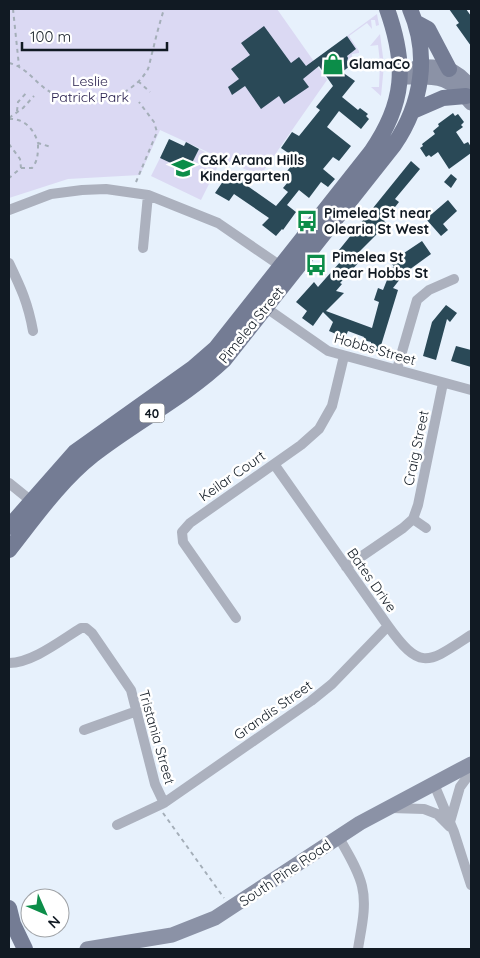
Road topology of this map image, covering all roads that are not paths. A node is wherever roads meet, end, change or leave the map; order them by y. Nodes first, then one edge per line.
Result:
1 (387, 9) edge
2 (412, 15) edge
3 (449, 69) junction
4 (400, 72) junction
5 (421, 72) junction
6 (470, 96) edge
7 (413, 110) junction
8 (148, 195) junction
9 (9, 210) edge
10 (142, 248) dead end
11 (9, 263) edge
12 (286, 270) junction
13 (454, 280) dead end
14 (260, 303) junction
15 (33, 331) dead end
16 (344, 356) junction
17 (397, 370) junction
18 (443, 383) junction
19 (471, 390) edge
20 (274, 464) junction
21 (9, 483) edge
22 (37, 505) junction
23 (413, 518) junction
24 (9, 528) edge
25 (426, 528) dead end
26 (9, 550) edge
27 (346, 567) junction
28 (236, 618) dead end
29 (388, 626) junction
30 (471, 635) edge
31 (9, 664) edge
32 (137, 711) junction
33 (84, 730) dead end
34 (471, 764) edge
35 (471, 772) edge
36 (434, 784) junction
37 (164, 803) junction
38 (389, 808) junction
39 (117, 825) dead end
40 (452, 827) junction
41 (338, 836) junction
42 (471, 885) edge
43 (9, 908) edge
44 (25, 949) edge
45 (87, 949) edge
46 (358, 949) edge

1 - 4 main road, 40
2 - 3 main road
2 - 5 main road, 40
3 - 5 street
3 - 6 street
4 - 5 street
4 - 12 main road, Pimelea Street / 40
5 - 6 street
5 - 7 main road, Pimelea Street / 40
6 - 7 main road
7 - 12 main road, Pimelea Street / 40
8 - 9 street
8 - 10 street
8 - 12 street
11 - 15 street
12 - 14 main road, Pimelea Street / 40
13 - 17 street
14 - 16 street, Hobbs Street
14 - 22 main road, Pimelea Street / 40
16 - 17 street, Hobbs Street
16 - 20 street, Keilar Court
17 - 18 street, Hobbs Street
18 - 19 street, Hobbs Street
18 - 23 street, Craig Street
20 - 27 street, Bates Drive
20 - 28 street, Keilar Court
21 - 22 street
22 - 24 main road, Pimelea Street / 40
22 - 26 main road, Pimelea Street / 40
23 - 25 street
23 - 27 street
27 - 29 street, Bates Drive
29 - 30 street, Bates Drive
29 - 37 street, Grandis Street
31 - 32 street, Tristania Street
32 - 33 street
32 - 37 street, Tristania Street
34 - 36 street, South Pine Road
35 - 40 street
36 - 38 street, South Pine Road
36 - 40 street
37 - 39 street, Grandis Street
38 - 40 street
38 - 41 street, South Pine Road
40 - 42 street
41 - 45 street, South Pine Road
41 - 46 street
43 - 44 main road

